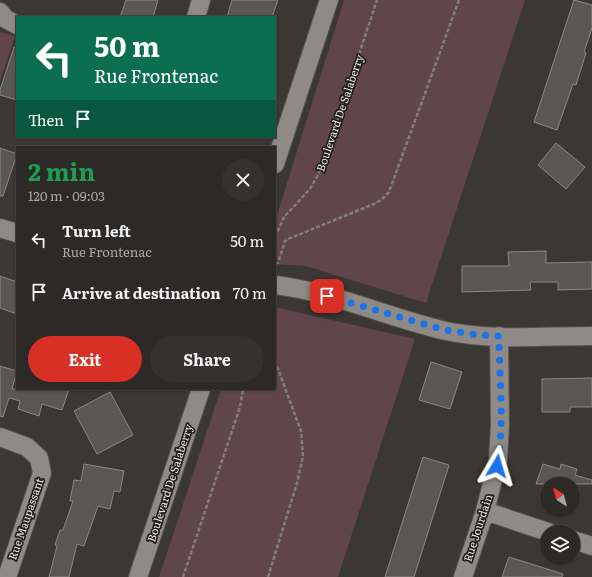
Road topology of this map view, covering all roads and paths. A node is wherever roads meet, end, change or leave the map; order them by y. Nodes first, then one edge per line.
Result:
1 (201, 0) edge
2 (329, 0) edge
3 (377, 0) edge
4 (459, 0) edge
5 (0, 12) edge
6 (196, 16) edge
7 (16, 24) edge
8 (276, 161) edge
9 (0, 228) edge
10 (16, 233) edge
11 (276, 235) edge
12 (276, 263) edge
13 (276, 285) edge
14 (499, 336) junction
15 (592, 336) edge
16 (276, 364) edge
17 (201, 390) edge
18 (244, 390) edge
19 (0, 438) edge
20 (485, 511) junction
21 (540, 529) edge
22 (580, 542) edge
23 (592, 546) edge
24 (7, 577) edge
25 (138, 577) edge
26 (183, 577) edge
27 (268, 577) edge
28 (463, 577) edge

1 - 6 street
2 - 8 street
3 - 11 path, Boulevard De Salaberry
4 - 12 path
5 - 7 street
9 - 10 street
13 - 14 street
14 - 15 street
14 - 20 street, Rue Jourdain
16 - 27 path
17 - 25 street, Boulevard De Salaberry
18 - 26 path
19 - 24 street, Rue Maupassant
20 - 21 street
20 - 28 street, Rue Jourdain
22 - 23 street

